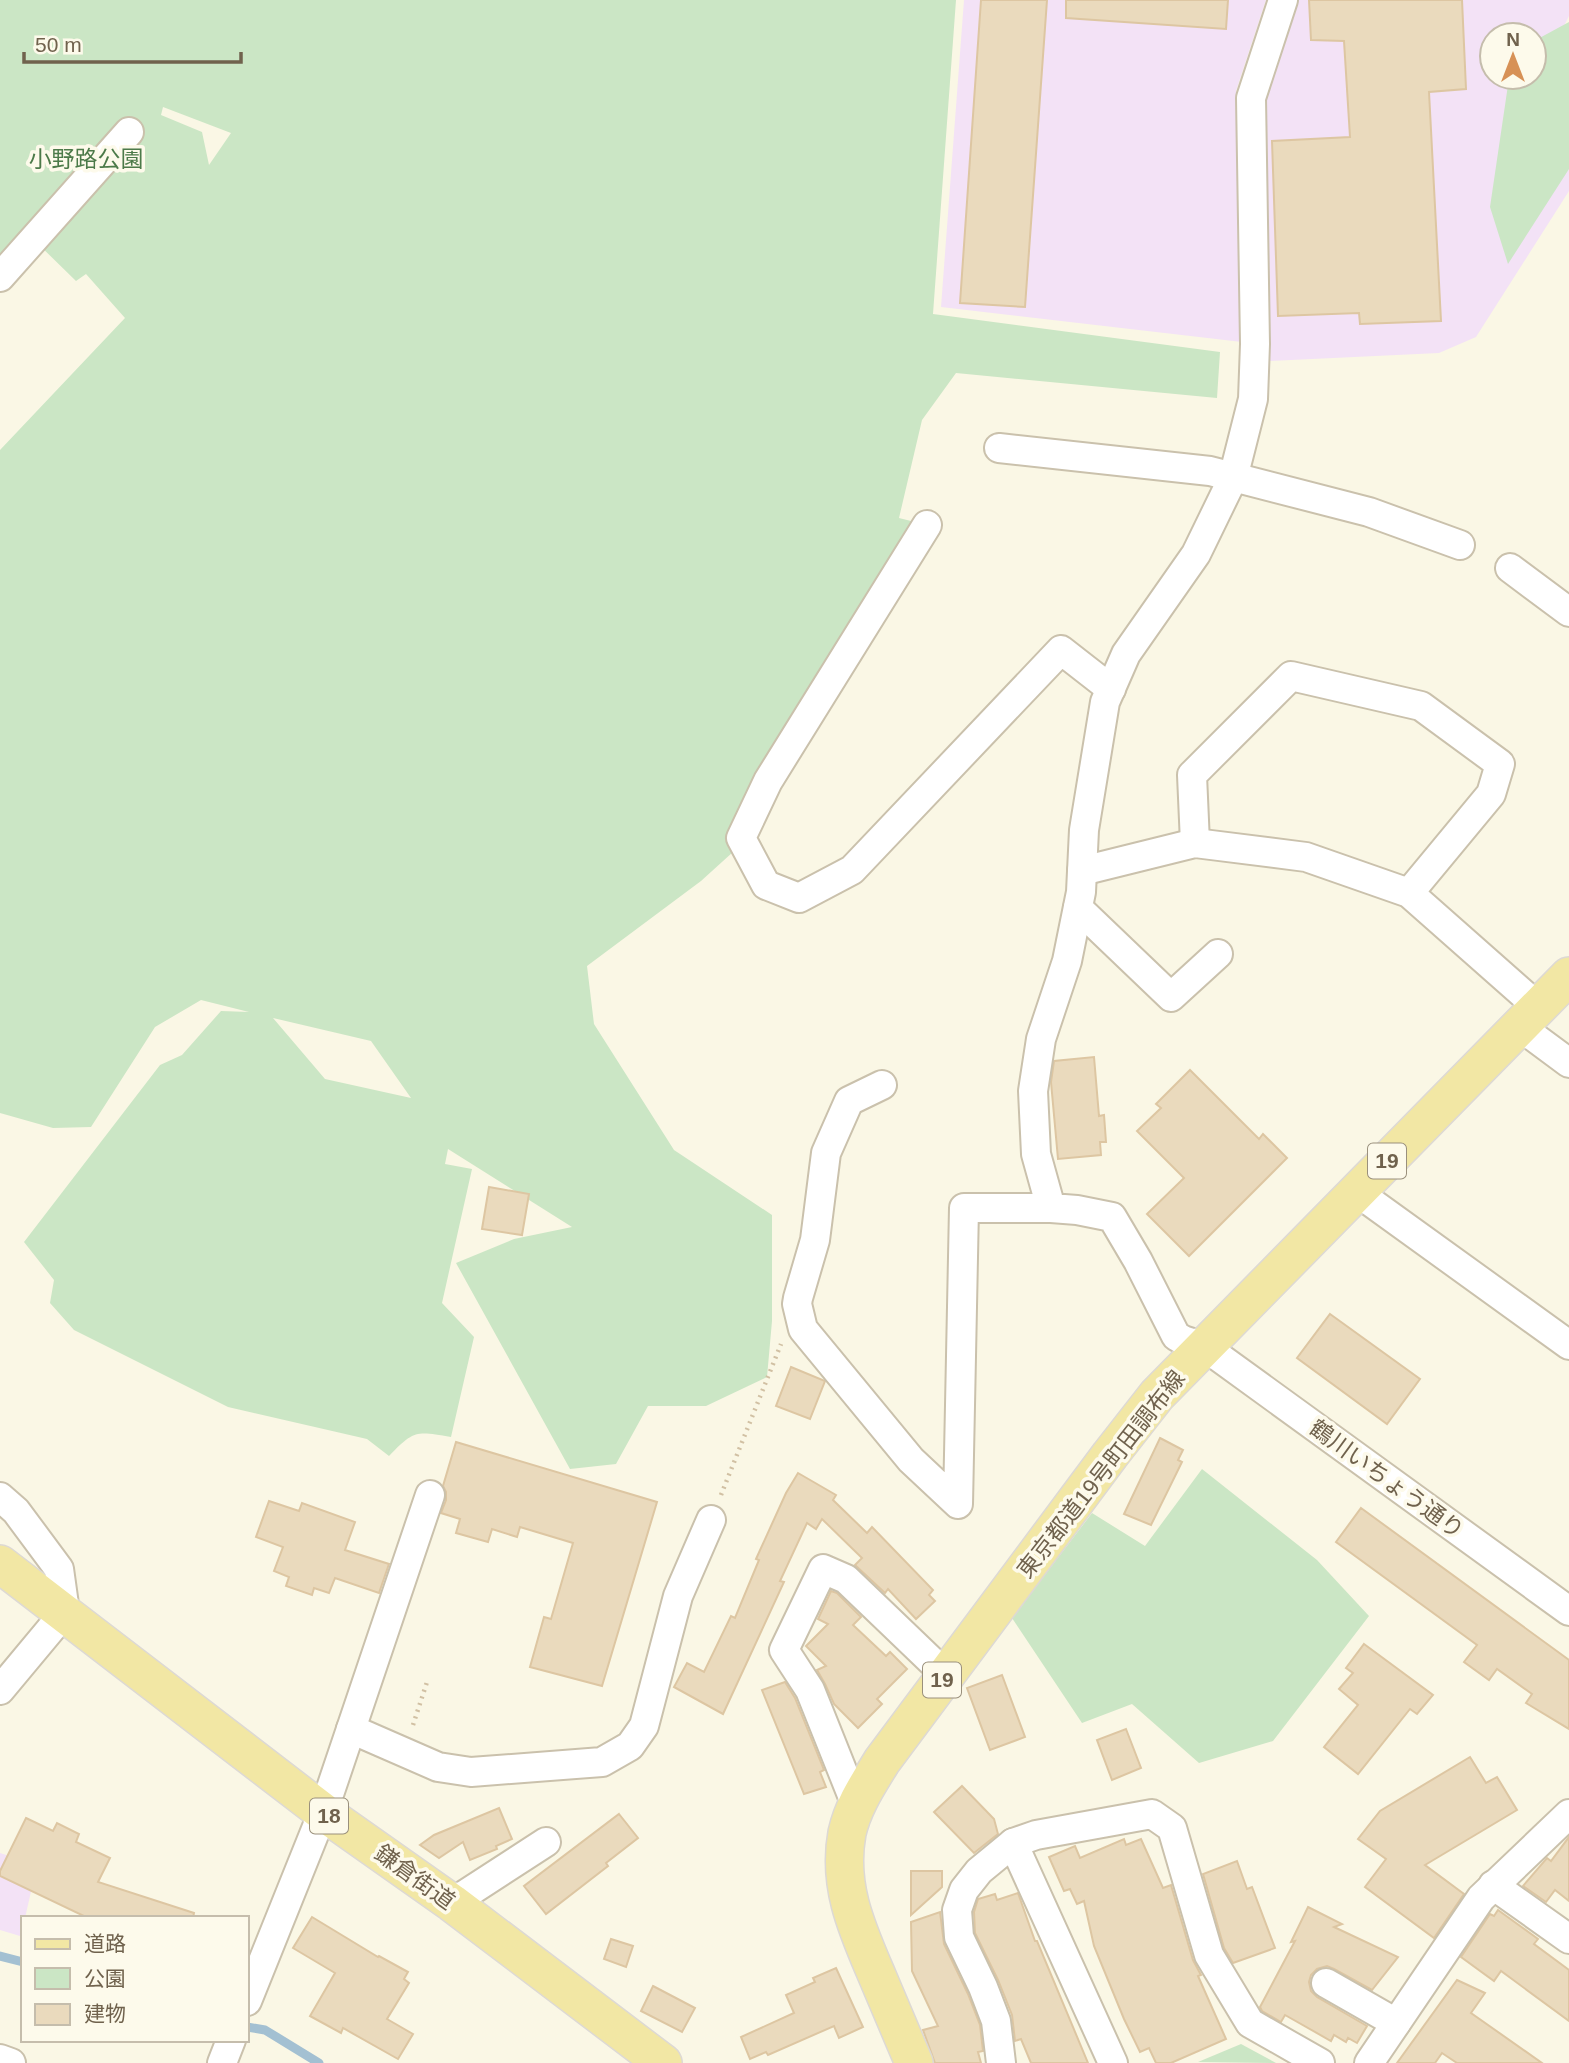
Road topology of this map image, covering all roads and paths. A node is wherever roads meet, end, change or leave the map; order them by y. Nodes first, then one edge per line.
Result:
1 (1283, 0) edge
2 (129, 132) dead end
3 (0, 277) edge
4 (999, 448) dead end
5 (1233, 478) junction
6 (927, 525) dead end
7 (1460, 545) dead end
8 (1510, 568) dead end
9 (1569, 612) edge
10 (1111, 689) junction
11 (1195, 843) junction
12 (1082, 871) junction
13 (1409, 892) junction
14 (1078, 908) junction
15 (1218, 954) dead end
16 (1569, 975) edge
17 (1529, 1016) junction
18 (1569, 1063) edge
19 (882, 1086) dead end
20 (1357, 1192) junction
21 (1051, 1208) junction
22 (797, 1304) junction
23 (1569, 1345) edge
24 (1205, 1347) junction
25 (430, 1495) dead end
26 (0, 1497) edge
27 (711, 1520) joint
28 (0, 1564) edge
29 (1569, 1611) edge
30 (65, 1612) junction
31 (946, 1674) junction
32 (427, 1682) dead end
33 (0, 1690) edge
34 (351, 1729) junction
35 (405, 1752) junction
36 (856, 1805) junction
37 (323, 1812) junction
38 (1569, 1814) edge
39 (546, 1842) dead end
40 (1013, 1843) junction
41 (1493, 1885) junction
42 (452, 1903) junction
43 (1569, 1939) edge
44 (1326, 1983) dead end
45 (249, 1996) edge
46 (1396, 2023) junction
47 (0, 2059) edge
48 (1371, 2062) edge
49 (11, 2063) edge
50 (663, 2063) edge
51 (914, 2063) edge
52 (1001, 2063) edge
53 (1113, 2063) edge
54 (1320, 2063) edge

1 - 5 street
2 - 3 street
4 - 5 street
5 - 7 street
5 - 10 street
6 - 10 street
8 - 9 street
10 - 12 street
11 - 12 street
11 - 13 street
11 - 13 street
12 - 14 street
13 - 17 street
14 - 15 street
14 - 21 street
16 - 17 main road, 東京都道19号町田調布線 / 19
17 - 18 street
17 - 20 main road, 東京都道19号町田調布線 / 19
19 - 22 street
20 - 23 street
20 - 24 main road, 東京都道19号町田調布線 / 19
21 - 22 street
21 - 24 street, 鶴川いちょう通り
22 - 27 path
24 - 29 street, 鶴川いちょう通り
24 - 31 main road, 東京都道19号町田調布線 / 19
25 - 34 street
26 - 30 street
27 - 35 street
28 - 30 main road, 鎌倉街道 / 18
30 - 33 street
30 - 37 main road, 鎌倉街道 / 18
31 - 36 main road, 東京都道19号町田調布線 / 19
31 - 36 street
32 - 35 path
34 - 35 street
34 - 37 street
36 - 51 main road, 東京都道19号町田調布線 / 19
37 - 42 main road, 鎌倉街道 / 18
37 - 45 street
38 - 41 street
39 - 42 street
40 - 52 street
40 - 53 street
40 - 54 street
41 - 43 street
41 - 46 street
42 - 50 main road, 鎌倉街道 / 18
44 - 46 street
46 - 48 street
47 - 49 street

